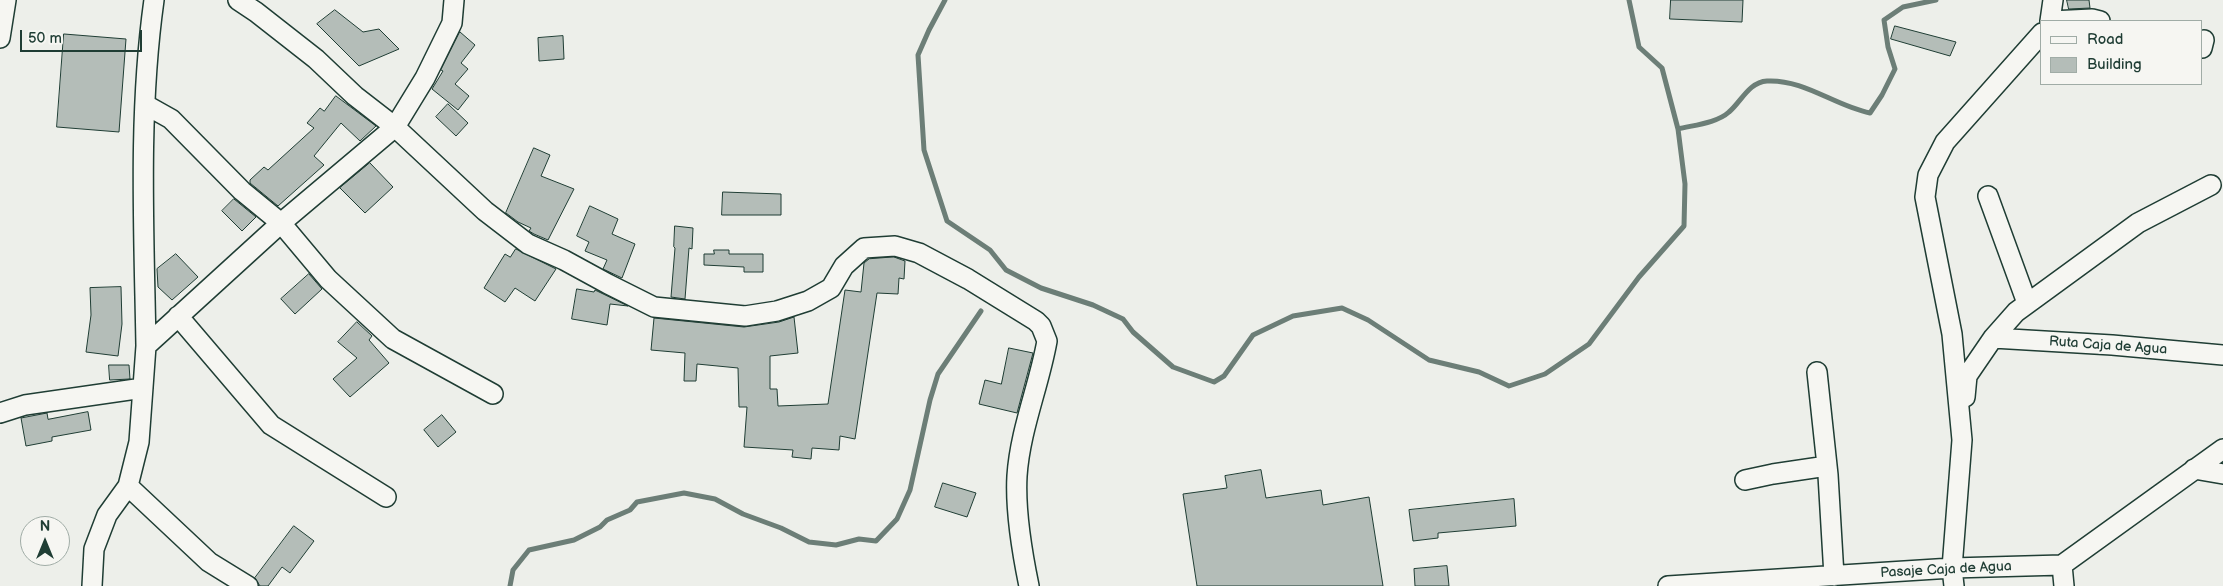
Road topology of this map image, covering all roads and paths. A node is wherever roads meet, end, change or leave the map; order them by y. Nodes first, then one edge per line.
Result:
1 (6, 0) edge
2 (154, 0) edge
3 (238, 0) edge
4 (454, 0) edge
5 (2053, 0) edge
6 (2051, 20) edge
7 (2072, 20) edge
8 (2096, 20) edge
9 (2040, 35) edge
10 (0, 38) edge
11 (146, 105) junction
12 (395, 127) junction
13 (2211, 185) dead end
14 (1988, 196) dead end
15 (281, 223) junction
16 (2027, 303) junction
17 (178, 316) junction
18 (1993, 338) junction
19 (146, 346) junction
20 (2223, 355) edge
21 (1817, 372) dead end
22 (143, 388) junction
23 (493, 394) dead end
24 (0, 413) edge
25 (1962, 440) junction
26 (2223, 449) edge
27 (1827, 466) junction
28 (2194, 469) junction
29 (2223, 474) edge
30 (1745, 480) dead end
31 (128, 486) junction
32 (386, 497) dead end
33 (2062, 565) junction
34 (1834, 576) junction
35 (1953, 577) edge
36 (92, 586) edge
37 (248, 586) edge
38 (1029, 586) edge
39 (1668, 586) edge
40 (2064, 586) edge

1 - 10 street
2 - 11 street
3 - 12 street
4 - 12 street
5 - 6 street
7 - 8 street
9 - 25 street
11 - 15 street
11 - 19 street
12 - 15 street
12 - 38 street
13 - 16 street
14 - 16 street
15 - 17 street
15 - 23 street
16 - 18 street
17 - 19 street
17 - 32 street
18 - 20 street, Ruta Caja de Agua
18 - 25 street
19 - 22 street
21 - 27 street
22 - 24 street
22 - 31 street
25 - 35 street
26 - 28 street
27 - 30 street
27 - 34 street
28 - 29 street
28 - 33 street
31 - 36 street
31 - 37 street
33 - 35 street, Pasaje Caja de Agua
33 - 40 street
34 - 35 street, Pasaje Caja de Agua
34 - 39 street, Pasaje Caja de Agua

